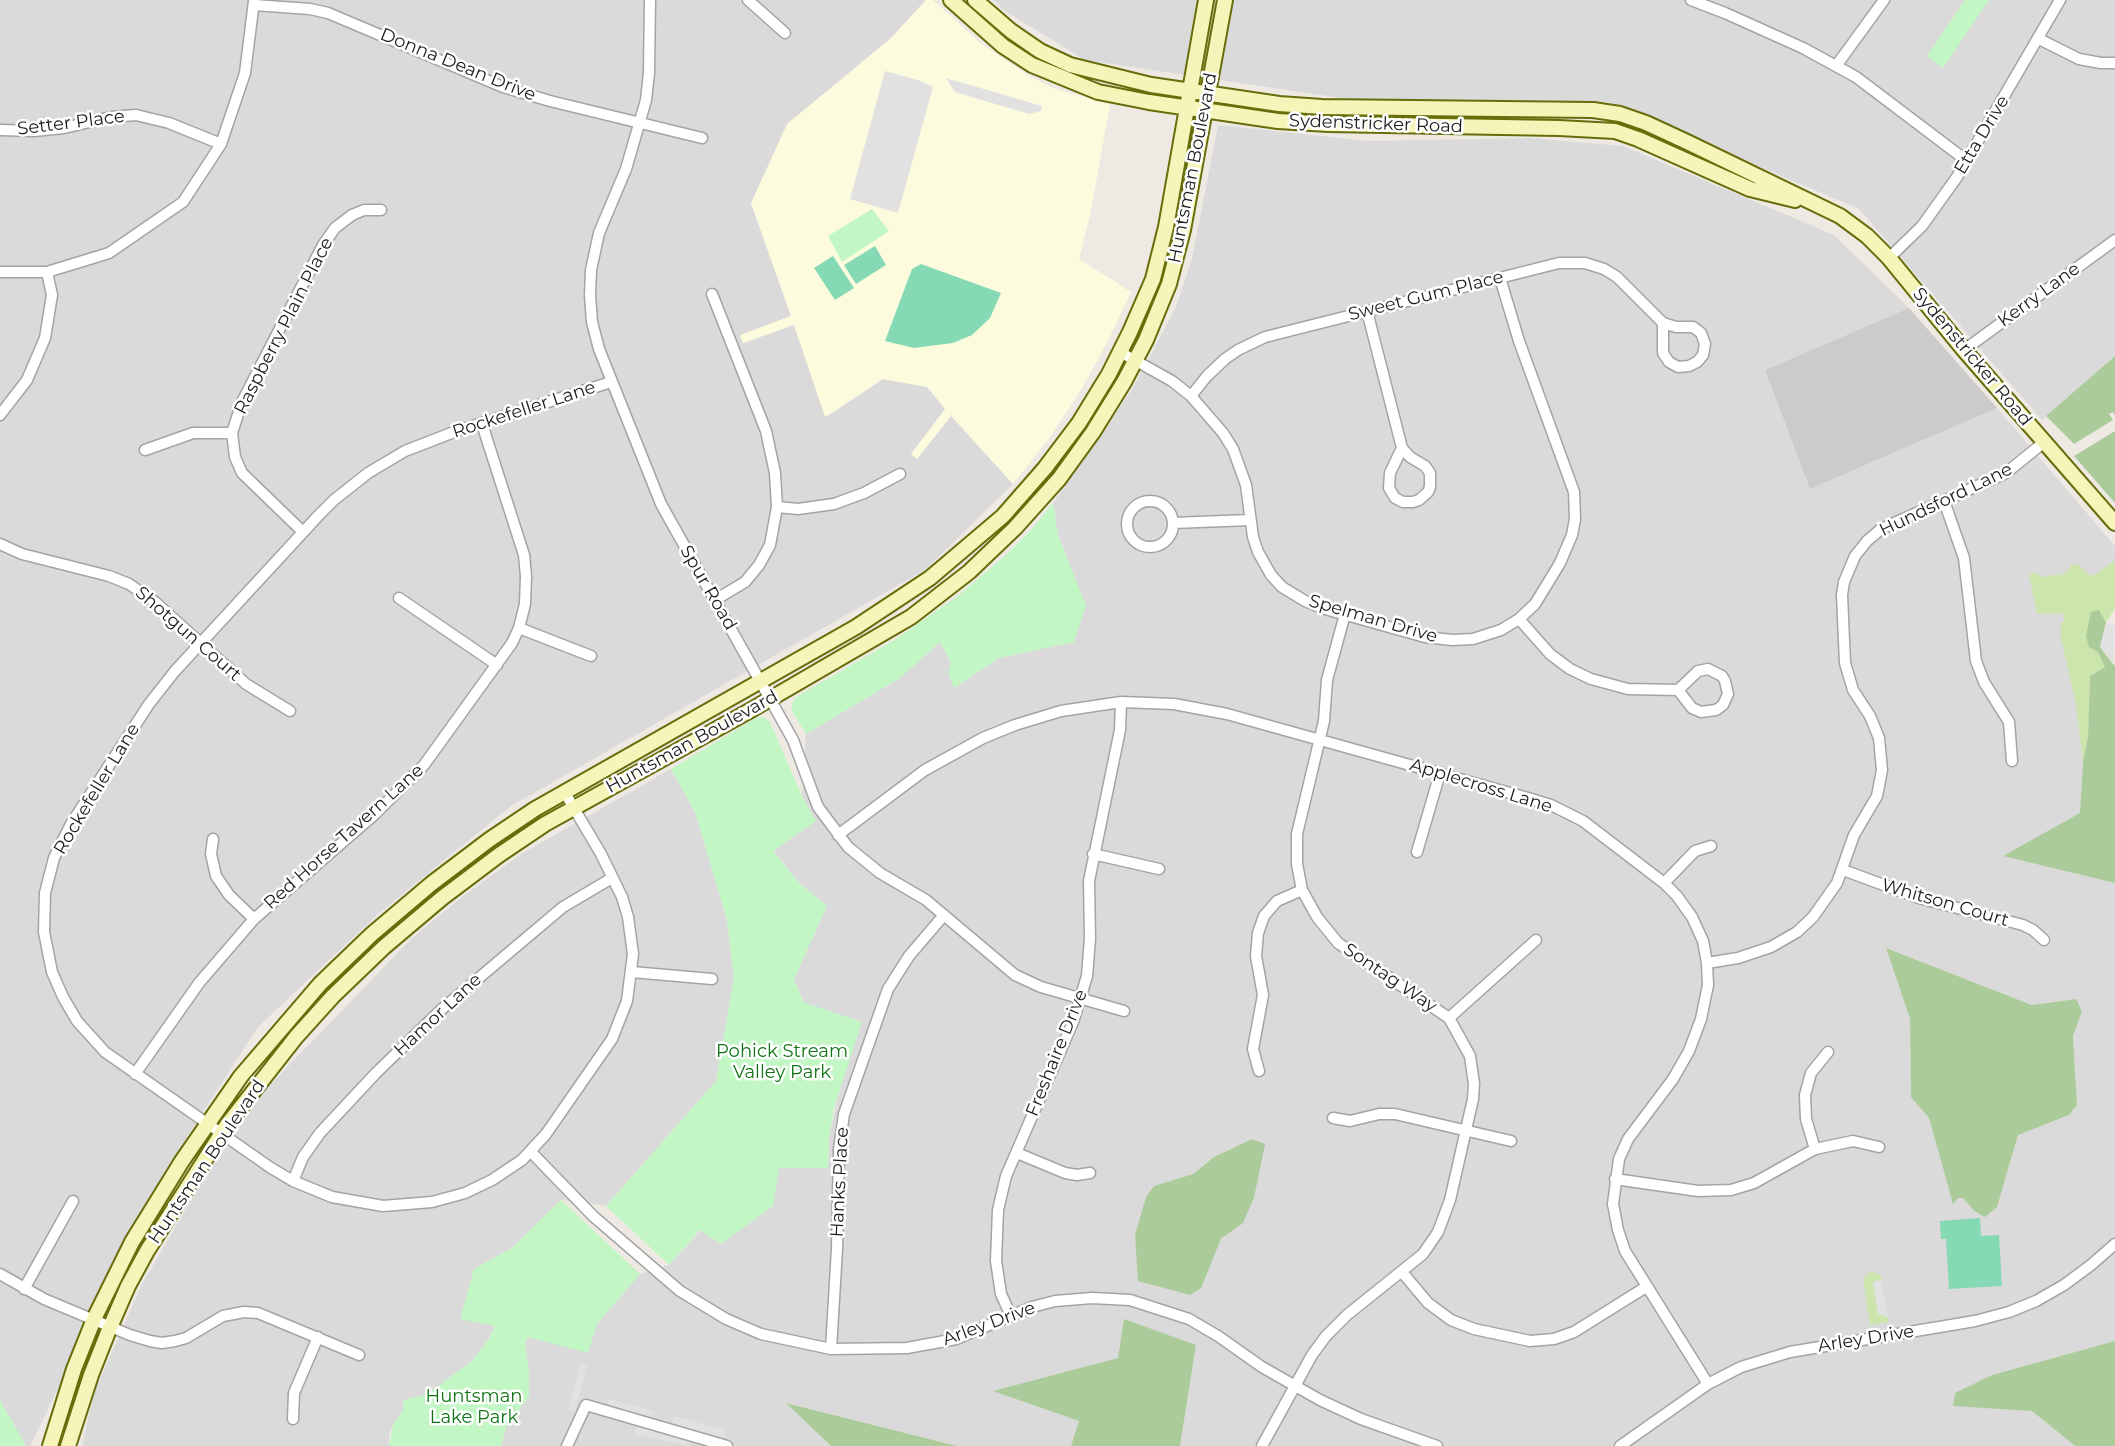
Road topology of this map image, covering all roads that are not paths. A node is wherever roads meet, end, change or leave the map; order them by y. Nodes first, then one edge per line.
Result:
1 (650, 0) edge
2 (748, 0) edge
3 (951, 0) edge
4 (975, 0) edge
5 (1206, 0) edge
6 (1225, 0) edge
7 (1691, 0) edge
8 (1884, 0) edge
9 (2060, 0) edge
10 (254, 2) edge
11 (785, 33) dead end
12 (2039, 39) junction
13 (2115, 63) edge
14 (1836, 66) junction
15 (1190, 91) junction
16 (1208, 93) junction
17 (1187, 108) junction
18 (1205, 110) junction
19 (640, 123) junction
20 (0, 130) edge
21 (702, 138) dead end
22 (220, 144) junction
23 (1967, 161) junction
24 (1817, 205) junction
25 (381, 210) dead end
26 (2115, 240) edge
27 (1889, 258) junction
28 (0, 272) edge
29 (47, 272) junction
30 (1500, 278) junction
31 (712, 294) dead end
32 (1367, 311) junction
33 (1663, 323) junction
34 (1964, 350) junction
35 (1120, 352) junction
36 (1136, 361) junction
37 (611, 382) junction
38 (1191, 396) junction
39 (0, 415) edge
40 (482, 424) junction
41 (232, 433) junction
42 (2043, 443) junction
43 (1402, 448) junction
44 (145, 450) dead end
45 (900, 474) dead end
46 (1944, 501) junction
47 (777, 507) junction
48 (1251, 520) junction
49 (1173, 523) junction
50 (2115, 523) edge
51 (303, 532) junction
52 (0, 544) edge
53 (399, 598) dead end
54 (715, 600) junction
55 (1345, 614) junction
56 (1520, 619) junction
57 (519, 628) junction
58 (199, 643) junction
59 (591, 656) dead end
60 (497, 666) junction
61 (760, 682) junction
62 (1678, 690) junction
63 (770, 699) junction
64 (1122, 702) junction
65 (290, 711) dead end
66 (1320, 739) junction
67 (2012, 761) dead end
68 (1440, 773) junction
69 (565, 793) junction
70 (574, 807) junction
71 (838, 835) junction
72 (213, 839) dead end
73 (1711, 846) dead end
74 (1417, 852) dead end
75 (1093, 854) junction
76 (1159, 869) dead end
77 (1843, 870) junction
78 (612, 878) junction
79 (1664, 883) junction
80 (1302, 890) junction
81 (944, 915) junction
82 (254, 919) junction
83 (1536, 940) dead end
84 (2044, 940) dead end
85 (1707, 963) junction
86 (632, 972) junction
87 (712, 979) dead end
88 (1081, 999) junction
89 (1124, 1011) dead end
90 (1449, 1018) junction
91 (1828, 1052) dead end
92 (1259, 1071) dead end
93 (135, 1074) junction
94 (1333, 1118) dead end
95 (207, 1124) junction
96 (1466, 1130) junction
97 (221, 1134) junction
98 (1511, 1141) dead end
99 (1879, 1147) dead end
100 (1815, 1149) junction
101 (531, 1152) junction
102 (1017, 1153) junction
103 (1090, 1173) dead end
104 (1615, 1178) junction
105 (293, 1181) junction
106 (73, 1201) dead end
107 (2115, 1244) edge
108 (1402, 1272) junction
109 (0, 1275) edge
110 (1646, 1287) junction
111 (24, 1289) junction
112 (1011, 1316) junction
113 (94, 1319) junction
114 (110, 1326) junction
115 (318, 1337) junction
116 (831, 1349) junction
117 (359, 1355) dead end
118 (1708, 1384) junction
119 (1295, 1386) junction
120 (293, 1419) dead end
121 (1639, 1435) junction
122 (50, 1446) edge
123 (68, 1446) edge
124 (567, 1446) edge
125 (727, 1446) edge
126 (1262, 1446) edge
127 (1437, 1446) edge
128 (1620, 1446) edge
129 (1646, 1446) edge

1 - 19 street, Spur Road
2 - 11 street
3 - 17 street, Sydenstricker Road
4 - 15 street, Sydenstricker Road
5 - 15 street, Huntsman Boulevard
6 - 16 street, Huntsman Boulevard
7 - 14 street
8 - 14 street
9 - 12 street, Etta Drive
10 - 19 street, Donna Dean Drive
10 - 22 street
12 - 13 street
12 - 23 street, Etta Drive
14 - 23 street
15 - 16 street, Sydenstricker Road
15 - 17 street, Huntsman Boulevard
16 - 18 street, Huntsman Boulevard
16 - 24 street, Sydenstricker Road
17 - 18 street, Sydenstricker Road
17 - 35 street, Huntsman Boulevard
18 - 24 street, Sydenstricker Road
18 - 36 street, Huntsman Boulevard
19 - 21 street, Donna Dean Drive
19 - 37 street, Spur Road
20 - 22 street, Setter Place
22 - 29 street
23 - 27 street, Etta Drive
24 - 27 street, Sydenstricker Road
25 - 41 street, Raspberry Plain Place
26 - 34 street, Kerry Lane
27 - 34 street, Sydenstricker Road
28 - 29 street
29 - 39 street
30 - 32 street, Sweet Gum Place
30 - 33 street, Sweet Gum Place
30 - 56 street, Spelman Drive
31 - 47 street
32 - 38 street, Sweet Gum Place
32 - 43 street
33 - 33 street
34 - 42 street, Sydenstricker Road
35 - 36 street, Spelman Drive
35 - 61 street, Huntsman Boulevard
36 - 38 street, Spelman Drive
36 - 63 street, Huntsman Boulevard
37 - 40 street, Rockefeller Lane
37 - 54 street, Spur Road
38 - 48 street, Spelman Drive
40 - 51 street, Rockefeller Lane
40 - 57 street, Red Horse Tavern Lane
41 - 44 street
41 - 51 street, Raspberry Plain Place
42 - 46 street, Hundsford Lane
42 - 50 street, Sydenstricker Road
43 - 43 street
45 - 47 street
46 - 67 street
46 - 77 street, Hundsford Lane
47 - 54 street
48 - 49 street
48 - 55 street, Spelman Drive
49 - 49 street
51 - 58 street, Rockefeller Lane
52 - 58 street, Shotgun Court
53 - 60 street
54 - 61 street, Spur Road
55 - 56 street, Spelman Drive
55 - 66 street, Sontag Way
56 - 62 street
57 - 59 street
57 - 60 street, Red Horse Tavern Lane
58 - 65 street, Shotgun Court
58 - 93 street, Rockefeller Lane
60 - 82 street, Red Horse Tavern Lane
61 - 63 street, Spur Road
61 - 69 street, Huntsman Boulevard
62 - 62 street
63 - 70 street, Huntsman Boulevard
63 - 71 street, Spur Road
64 - 66 street, Applecross Lane
64 - 71 street, Applecross Lane
64 - 75 street, Freshaire Drive
66 - 68 street, Applecross Lane
66 - 80 street, Sontag Way
68 - 74 street
68 - 79 street, Applecross Lane
69 - 70 street, Rockefeller Lane
69 - 95 street, Huntsman Boulevard
70 - 78 street, Rockefeller Lane
70 - 97 street, Huntsman Boulevard
71 - 81 street, Spur Road
72 - 82 street
73 - 79 street
75 - 76 street
75 - 88 street, Freshaire Drive
77 - 84 street, Whitson Court
77 - 85 street, Hundsford Lane
78 - 86 street, Rockefeller Lane
78 - 105 street, Hamor Lane
79 - 85 street, Applecross Lane
80 - 90 street, Sontag Way
80 - 92 street
81 - 88 street, Spur Road
81 - 116 street, Hanks Place
82 - 93 street, Red Horse Tavern Lane
83 - 90 street
85 - 104 street, Applecross Lane
86 - 87 street
86 - 101 street, Rockefeller Lane
88 - 89 street, Spur Road
88 - 102 street, Freshaire Drive
90 - 96 street, Sontag Way
91 - 100 street
93 - 95 street, Rockefeller Lane
94 - 96 street
95 - 97 street, Rockefeller Lane
95 - 113 street, Huntsman Boulevard
96 - 98 street
96 - 108 street, Sontag Way
97 - 105 street, Rockefeller Lane
97 - 114 street, Huntsman Boulevard
99 - 100 street
100 - 104 street
101 - 105 street, Rockefeller Lane
101 - 116 street, Arley Drive
102 - 103 street
102 - 112 street, Freshaire Drive
104 - 110 street, Applecross Lane
106 - 111 street
107 - 118 street, Arley Drive
108 - 110 street
108 - 119 street, Sontag Way
109 - 111 street
110 - 118 street, Applecross Lane
111 - 113 street
112 - 116 street, Arley Drive
112 - 119 street, Arley Drive
113 - 114 street
113 - 122 street, Huntsman Boulevard
114 - 115 street
114 - 123 street, Huntsman Boulevard
115 - 117 street
115 - 120 street
118 - 121 street, Arley Drive
119 - 126 street, Sontag Way
119 - 127 street, Arley Drive
121 - 128 street, Arley Drive
121 - 129 street
124 - 125 street

